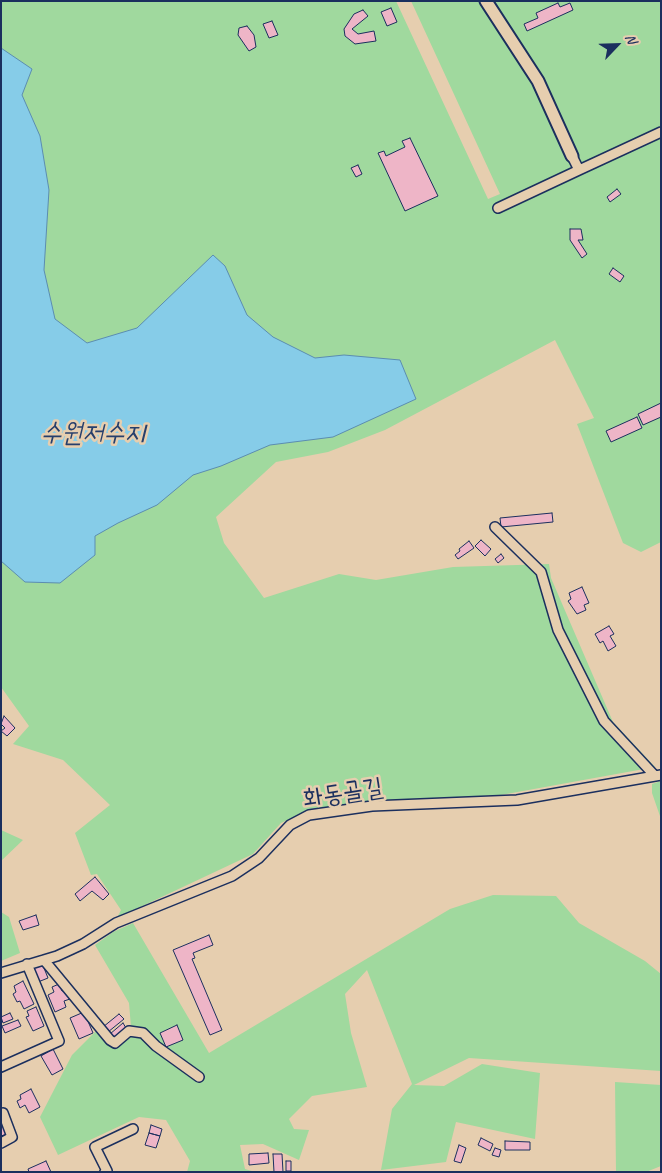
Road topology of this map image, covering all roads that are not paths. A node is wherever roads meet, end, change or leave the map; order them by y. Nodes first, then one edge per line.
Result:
1 (486, 1) edge
2 (661, 132) edge
3 (572, 156) joint
4 (579, 170) junction
5 (498, 208) dead end
6 (495, 527) dead end
7 (658, 775) edge
8 (44, 960) junction
9 (27, 964) junction
10 (1, 973) edge
11 (1, 1067) edge
12 (200, 1077) dead end
13 (3, 1113) dead end
14 (133, 1129) dead end
15 (1, 1143) edge
16 (107, 1171) edge

1 - 3 street
2 - 4 street
3 - 4 street
4 - 5 street
6 - 7 street, 화동골길
7 - 8 street, 화동골길
8 - 9 street, 화동골길
8 - 12 street
9 - 10 street, 화동골길
9 - 11 street
13 - 15 street
14 - 16 street

